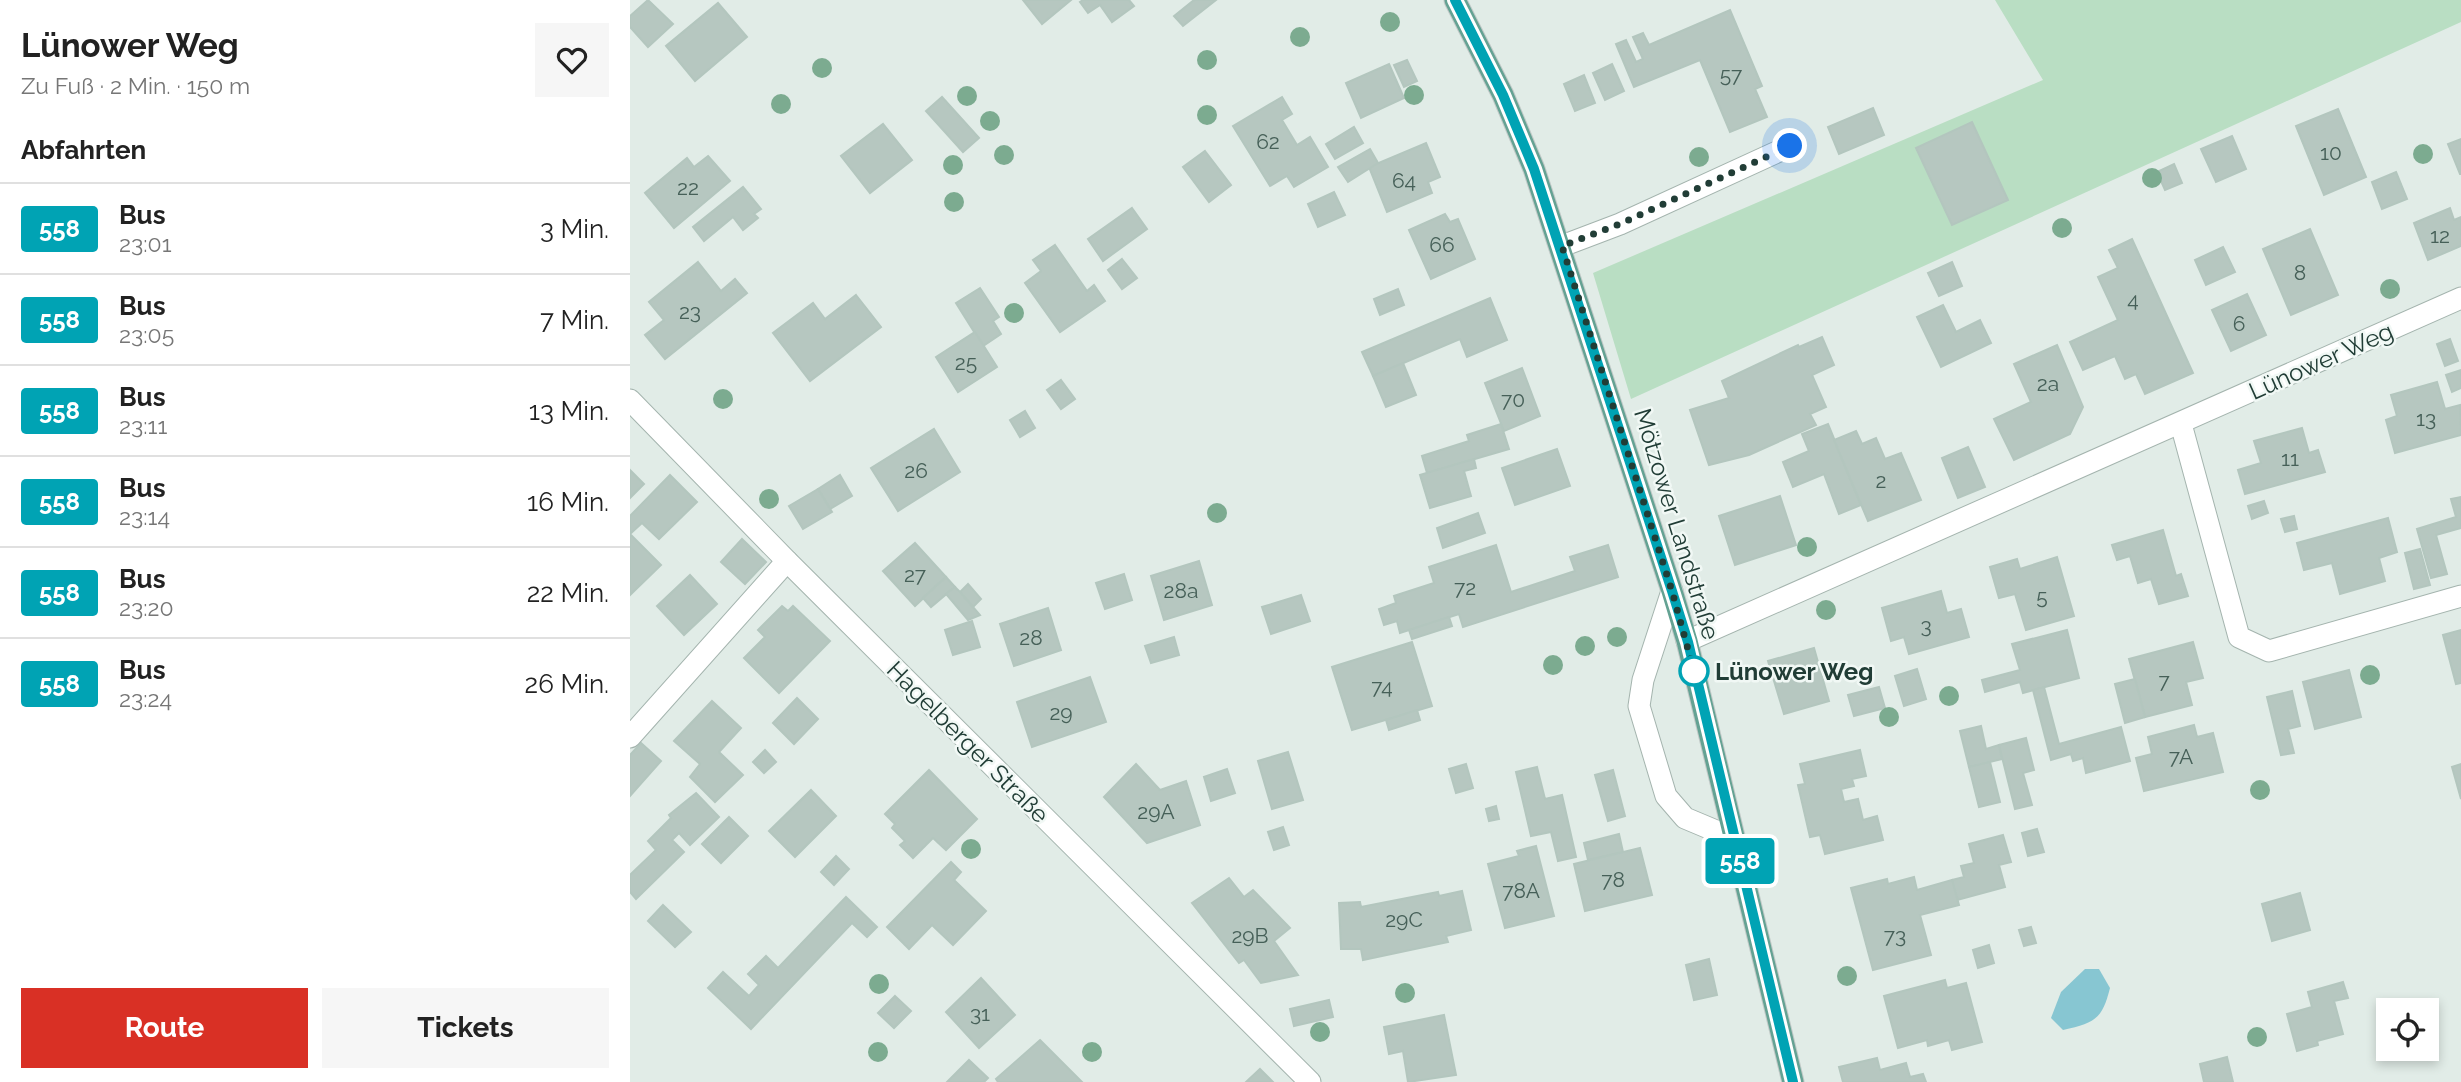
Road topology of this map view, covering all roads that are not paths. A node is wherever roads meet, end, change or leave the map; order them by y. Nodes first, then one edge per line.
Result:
1 (1455, 0) edge
2 (1790, 146) dead end
3 (1562, 246) junction
4 (2461, 298) edge
5 (630, 400) edge
6 (2181, 424) junction
7 (787, 561) junction
8 (1672, 591) junction
9 (2461, 596) edge
10 (1688, 642) junction
11 (630, 737) edge
12 (1735, 839) junction
13 (1310, 1082) edge
14 (1793, 1082) edge

1 - 3 main road, Mötzower Landstraße
2 - 3 street
3 - 8 main road, Mötzower Landstraße
4 - 6 street, Lünower Weg
5 - 7 street, Hagelberger Straße
6 - 9 street
6 - 10 street, Lünower Weg
7 - 11 street
7 - 13 street, Hagelberger Straße
8 - 10 main road, Mötzower Landstraße
8 - 12 street
10 - 12 main road, Mötzower Landstraße
12 - 14 main road, Mötzower Landstraße

